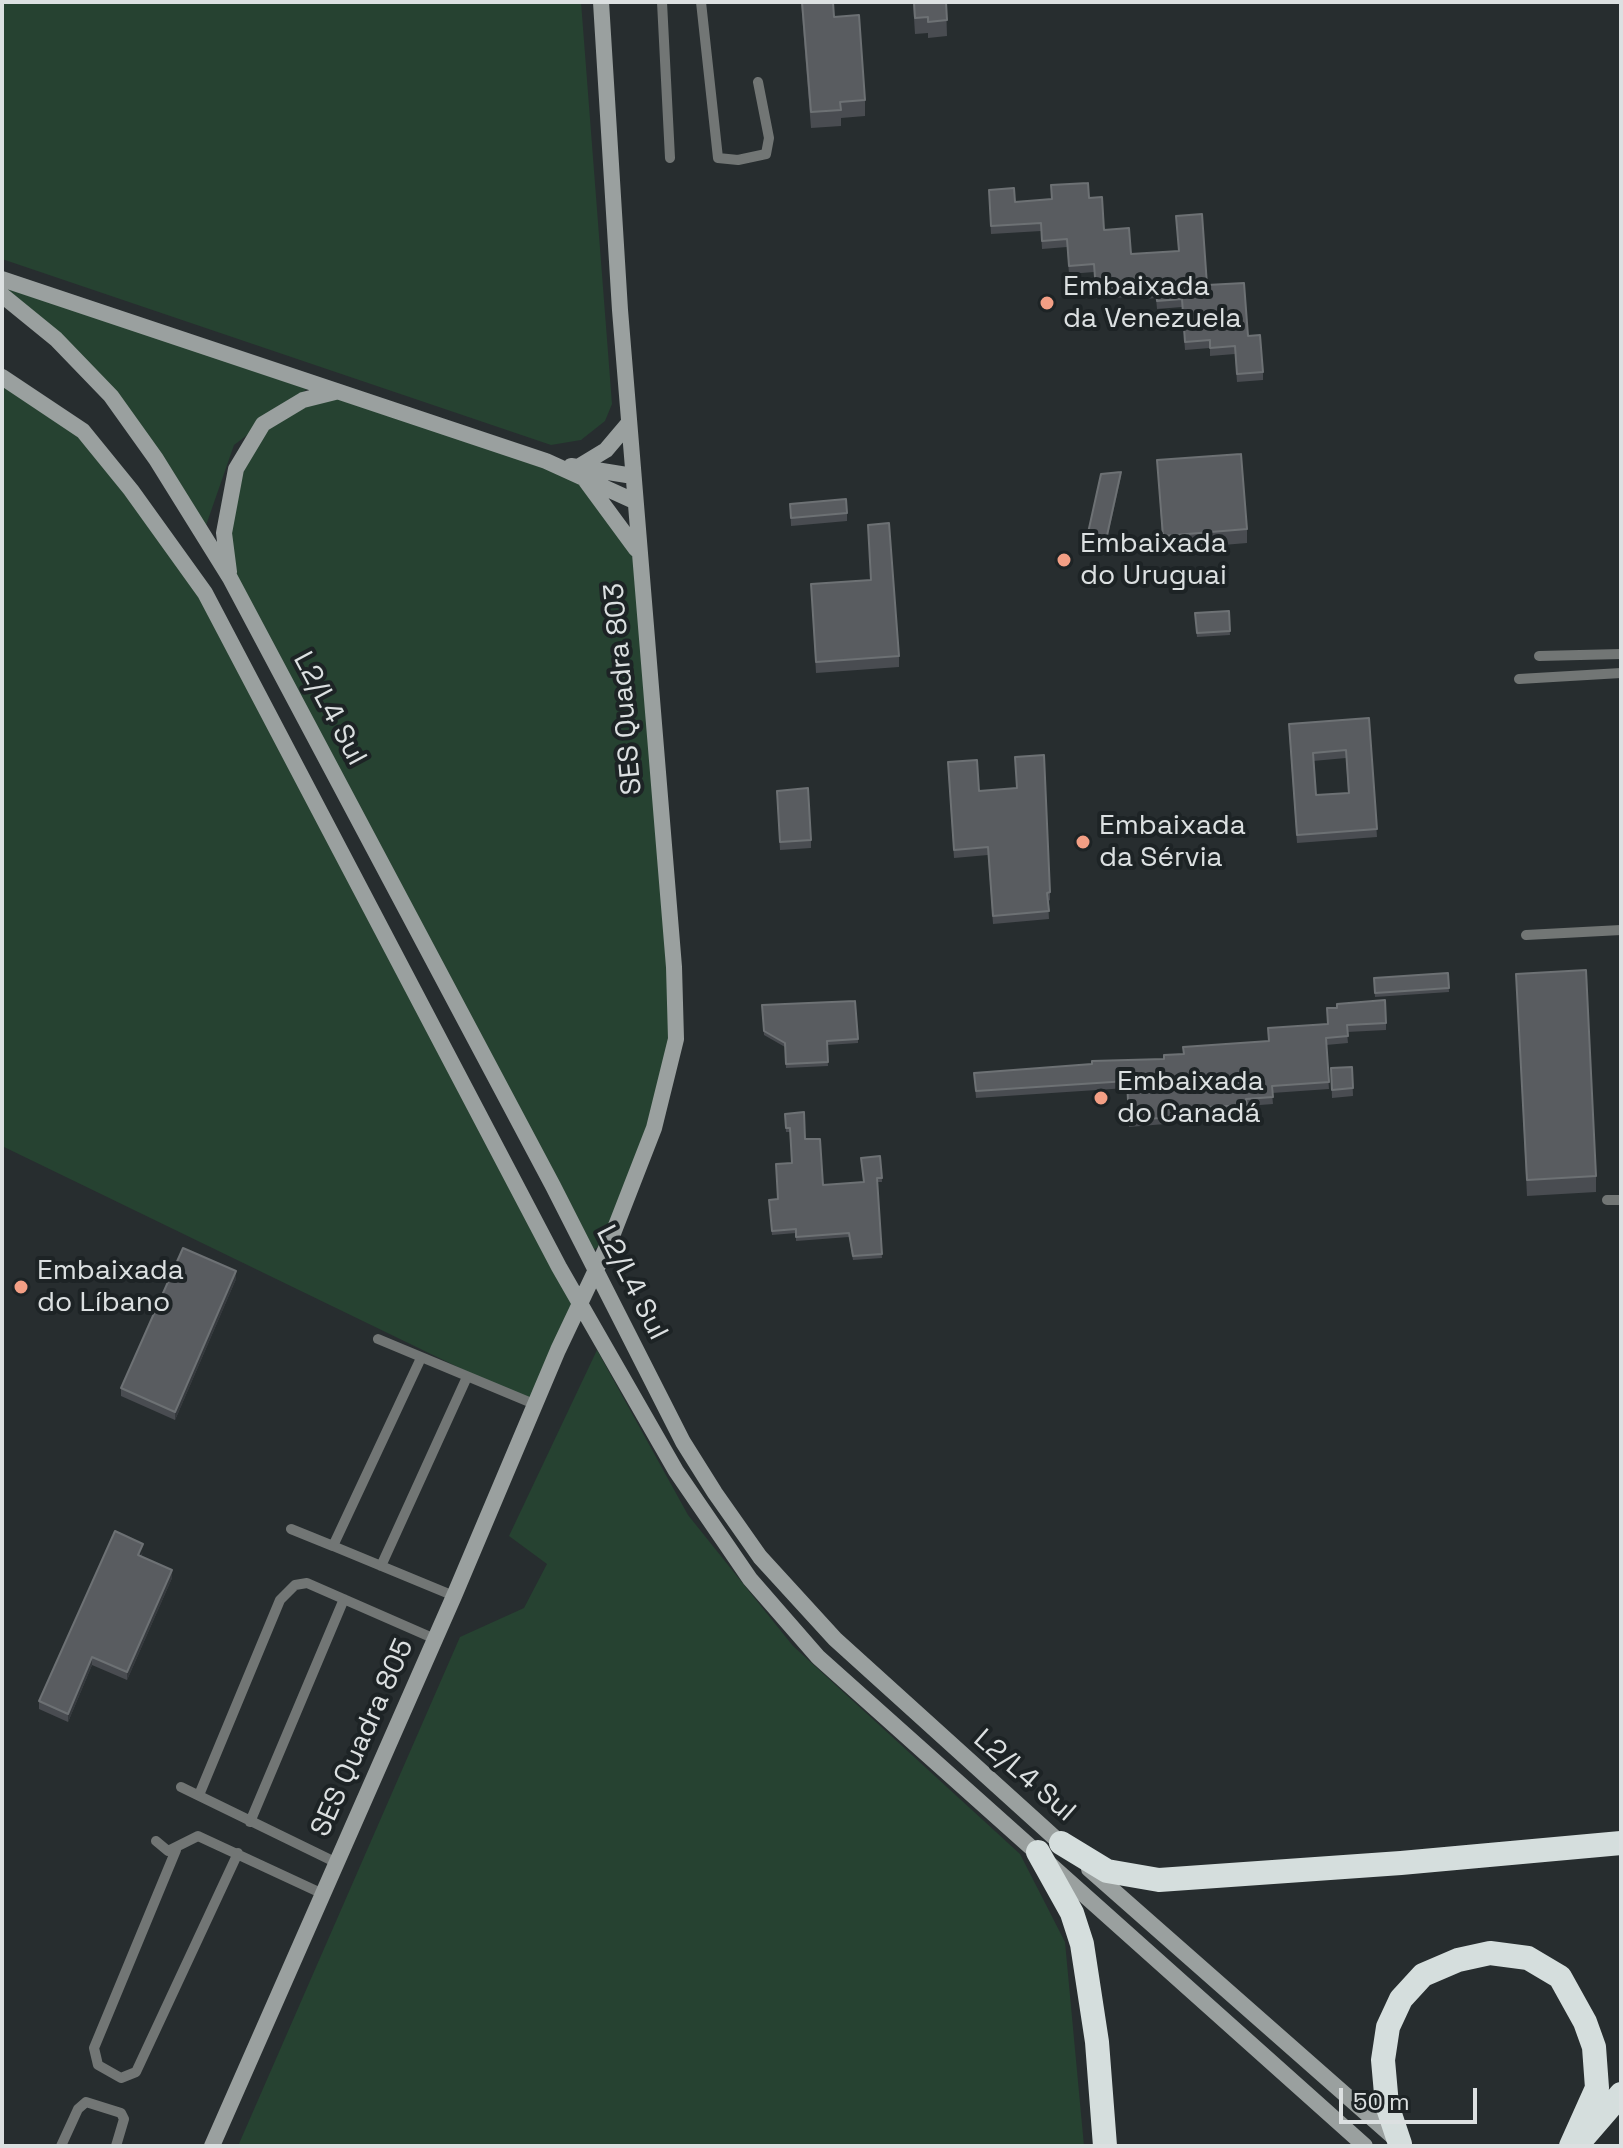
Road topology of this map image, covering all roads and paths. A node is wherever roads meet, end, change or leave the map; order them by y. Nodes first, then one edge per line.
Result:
1 (601, 2) edge
2 (662, 2) edge
3 (701, 2) edge
4 (758, 82) dead end
5 (670, 158) dead end
6 (2, 279) edge
7 (2, 295) edge
8 (2, 377) edge
9 (335, 392) junction
10 (628, 424) junction
11 (580, 472) junction
12 (633, 476) junction
13 (634, 501) junction
14 (639, 554) junction
15 (230, 578) junction
16 (1621, 654) edge
17 (1539, 656) dead end
18 (1621, 673) edge
19 (1519, 679) dead end
20 (1621, 930) edge
21 (1526, 935) dead end
22 (1607, 1200) dead end
23 (1621, 1200) edge
24 (378, 1339) dead end
25 (558, 1350) joint
26 (421, 1358) junction
27 (467, 1377) junction
28 (534, 1404) junction
29 (291, 1529) dead end
30 (333, 1546) junction
31 (381, 1566) junction
32 (454, 1596) junction
33 (344, 1599) junction
34 (435, 1639) junction
35 (181, 1787) dead end
36 (199, 1795) junction
37 (250, 1822) junction
38 (156, 1841) dead end
39 (1061, 1843) junction
40 (1621, 1843) edge
41 (176, 1850) junction
42 (1038, 1852) junction
43 (238, 1853) junction
44 (337, 1863) junction
45 (323, 1894) junction
46 (1621, 2094) edge
47 (1402, 2145) edge
48 (61, 2146) edge
49 (116, 2146) edge
50 (212, 2146) edge
51 (1105, 2146) edge
52 (1365, 2146) edge
53 (1573, 2146) edge

1 - 10 main road, SES Quadra 803
2 - 5 lane
3 - 4 lane
6 - 9 main road
7 - 15 main road, L2/L4 Sul
8 - 42 main road, L2/L4 Sul
9 - 11 main road
9 - 15 main road
10 - 11 main road
10 - 12 main road, SES Quadra 803
11 - 12 main road
11 - 13 main road
11 - 14 main road
12 - 13 main road, SES Quadra 803
13 - 14 main road, SES Quadra 803
14 - 25 main road, SES Quadra 803
15 - 39 main road, L2/L4 Sul
16 - 17 lane
18 - 19 lane
20 - 21 lane
22 - 23 lane
24 - 26 lane
25 - 28 main road, SES Quadra 805
26 - 27 lane
26 - 30 lane
27 - 28 lane
27 - 31 lane
28 - 32 main road, SES Quadra 805
29 - 30 lane
30 - 31 lane
31 - 32 lane
32 - 34 main road, SES Quadra 805
33 - 34 lane
33 - 36 lane
33 - 37 lane
34 - 44 main road, SES Quadra 805
35 - 36 lane
36 - 37 lane
37 - 44 lane
38 - 41 lane
39 - 40 highway
39 - 47 main road, L2/L4 Sul
41 - 43 lane
41 - 43 lane
42 - 51 highway
42 - 52 main road, L2/L4 Sul
43 - 45 lane
44 - 45 main road, SES Quadra 805
45 - 50 main road, SES Quadra 805
46 - 53 highway
47 - 53 highway
48 - 49 lane

